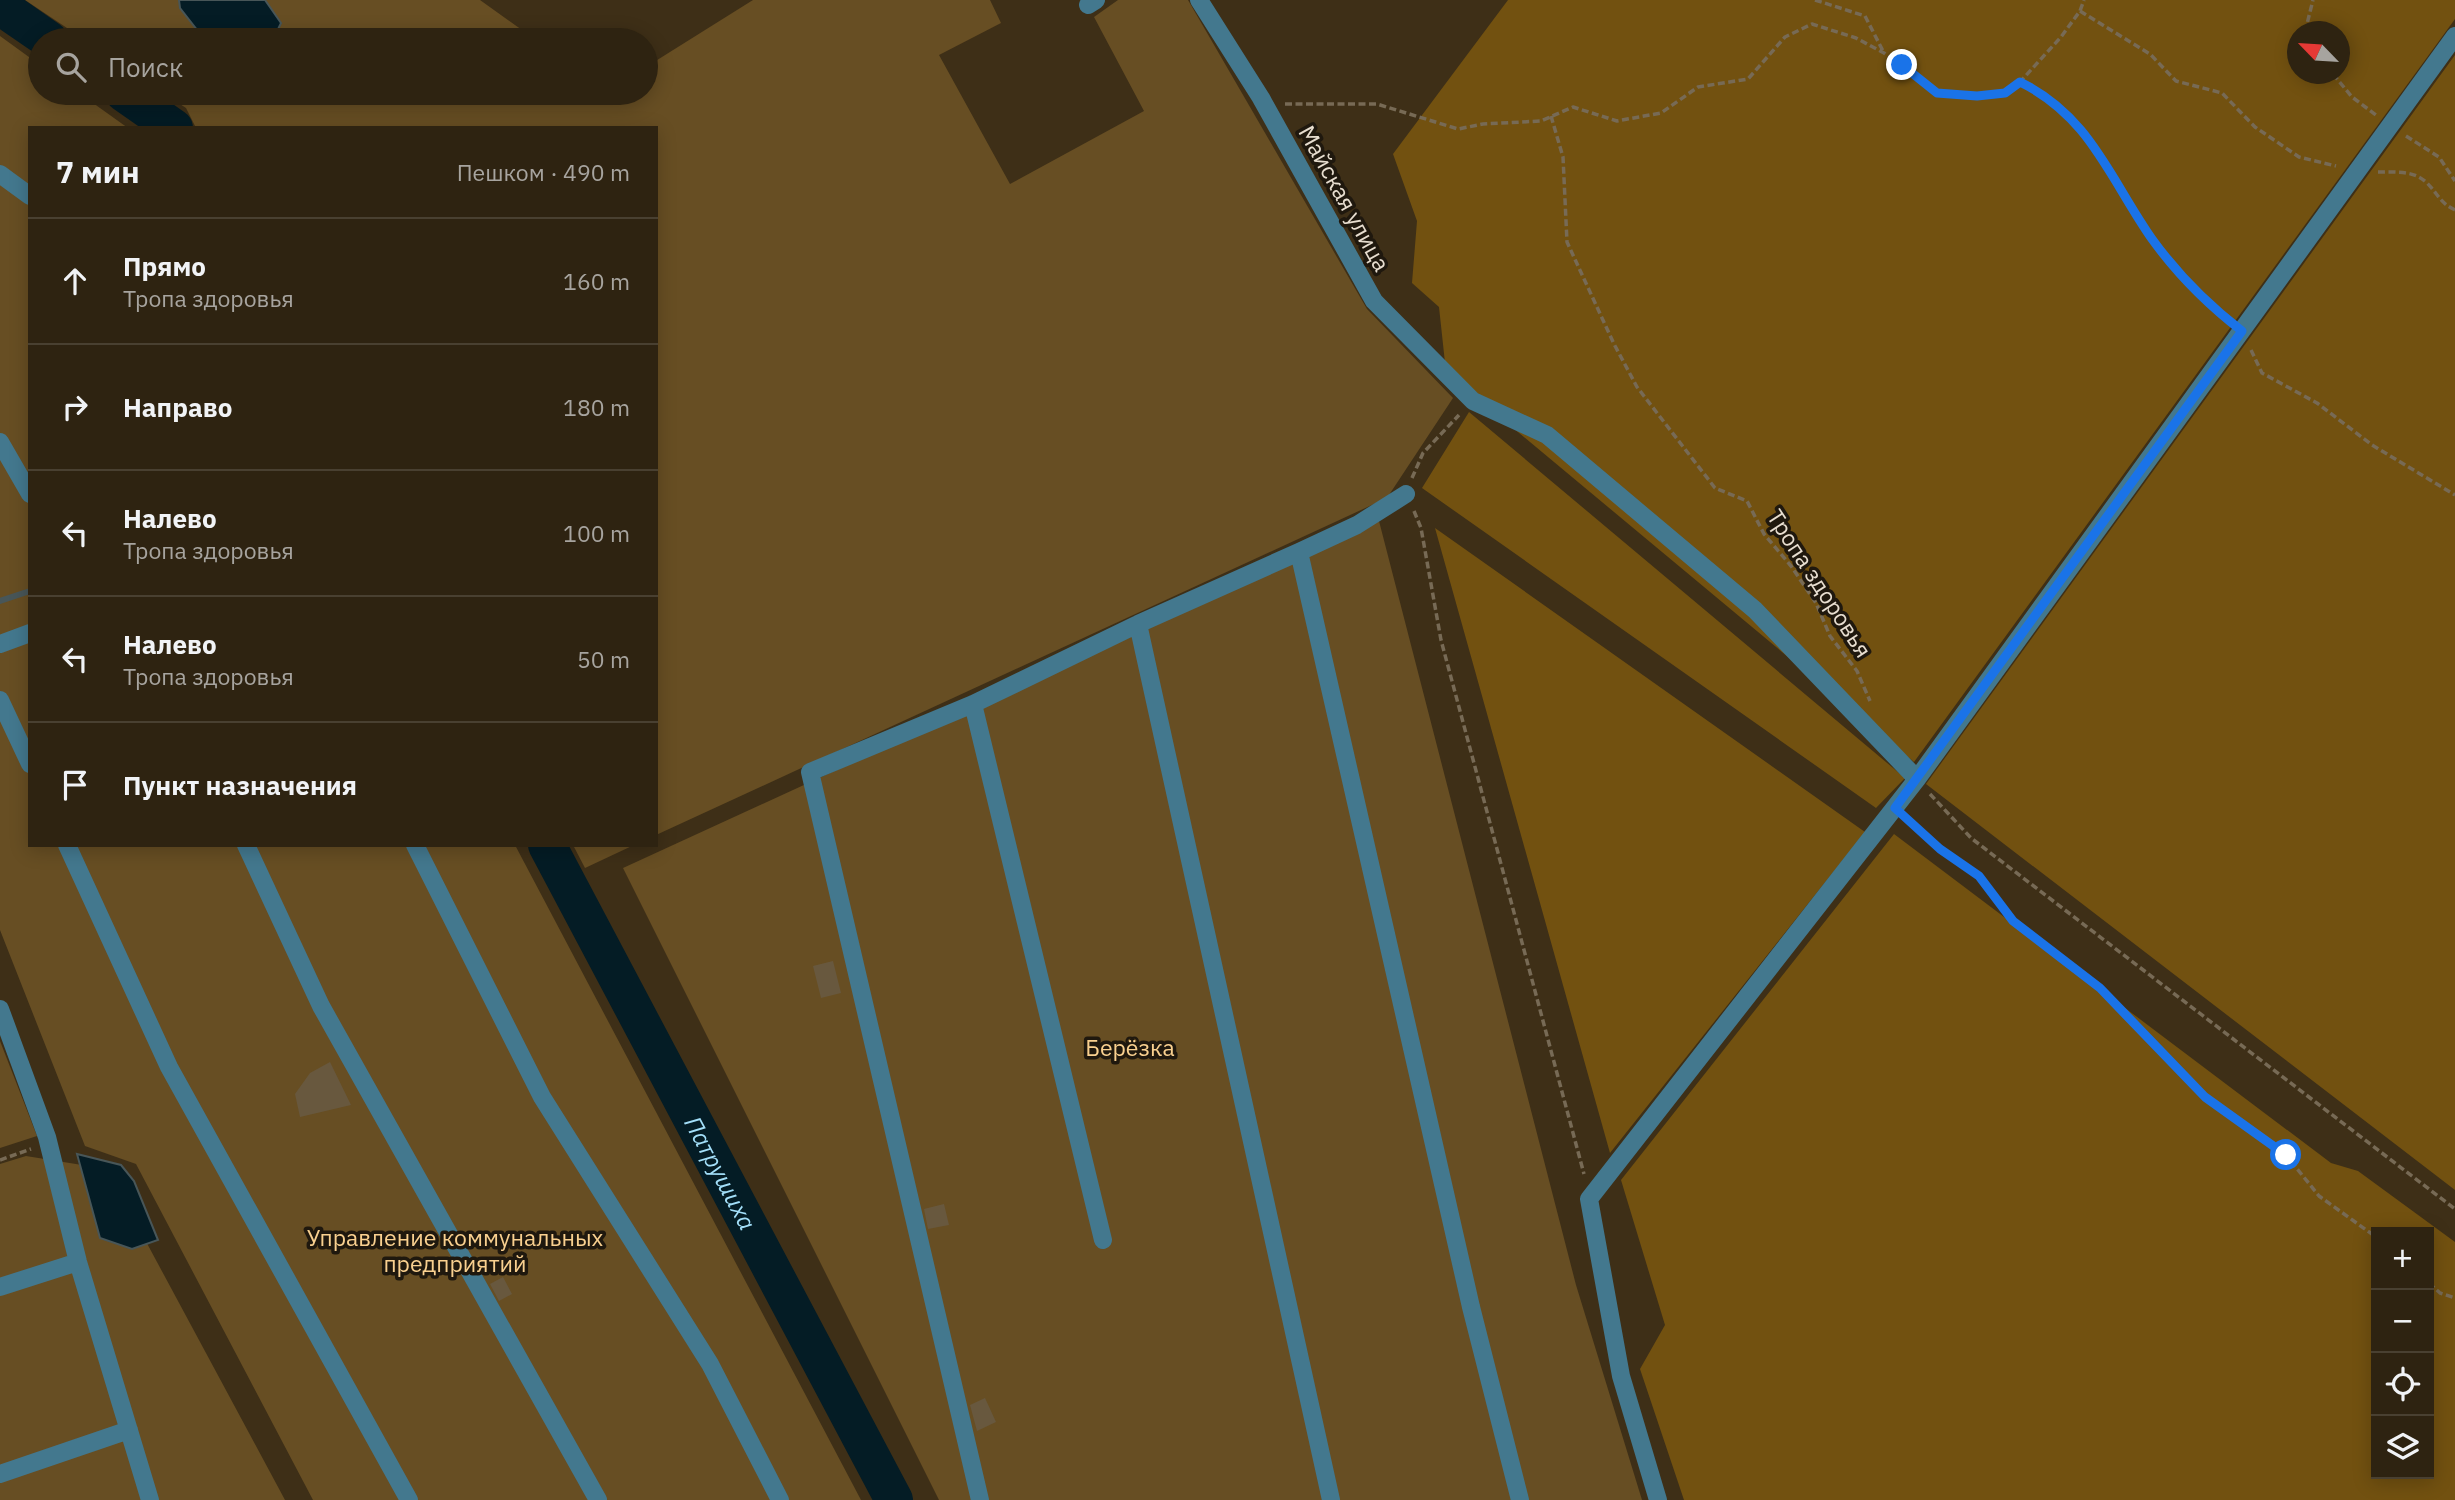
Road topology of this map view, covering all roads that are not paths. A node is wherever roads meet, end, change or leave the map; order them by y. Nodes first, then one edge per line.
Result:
1 (1199, 0) edge
2 (2455, 36) edge
3 (0, 174) edge
4 (28, 195) edge
5 (0, 442) edge
6 (28, 491) edge
7 (1406, 494) road end
8 (1299, 552) junction
9 (1138, 624) junction
10 (28, 634) edge
11 (0, 644) edge
12 (0, 700) edge
13 (973, 704) junction
14 (28, 760) edge
15 (1917, 779) junction
16 (68, 847) edge
17 (247, 847) edge
18 (416, 847) edge
19 (0, 1009) edge
20 (1103, 1240) dead end
21 (78, 1262) junction
22 (0, 1287) edge
23 (129, 1430) junction
24 (0, 1474) edge
25 (150, 1500) edge
26 (409, 1500) edge
27 (598, 1500) edge
28 (780, 1500) edge
29 (980, 1500) edge
30 (1331, 1500) edge
31 (1520, 1500) edge
32 (1658, 1500) edge

1 - 15 street, Майская улица
2 - 15 street
3 - 4 street
5 - 6 street
7 - 8 street
8 - 9 street
8 - 31 street
9 - 13 street
9 - 30 street
10 - 11 street
12 - 14 street
13 - 20 street
13 - 29 street
15 - 32 street
16 - 26 street
17 - 27 street
18 - 28 street
19 - 21 street
21 - 22 street
21 - 23 street
23 - 24 street
23 - 25 street

